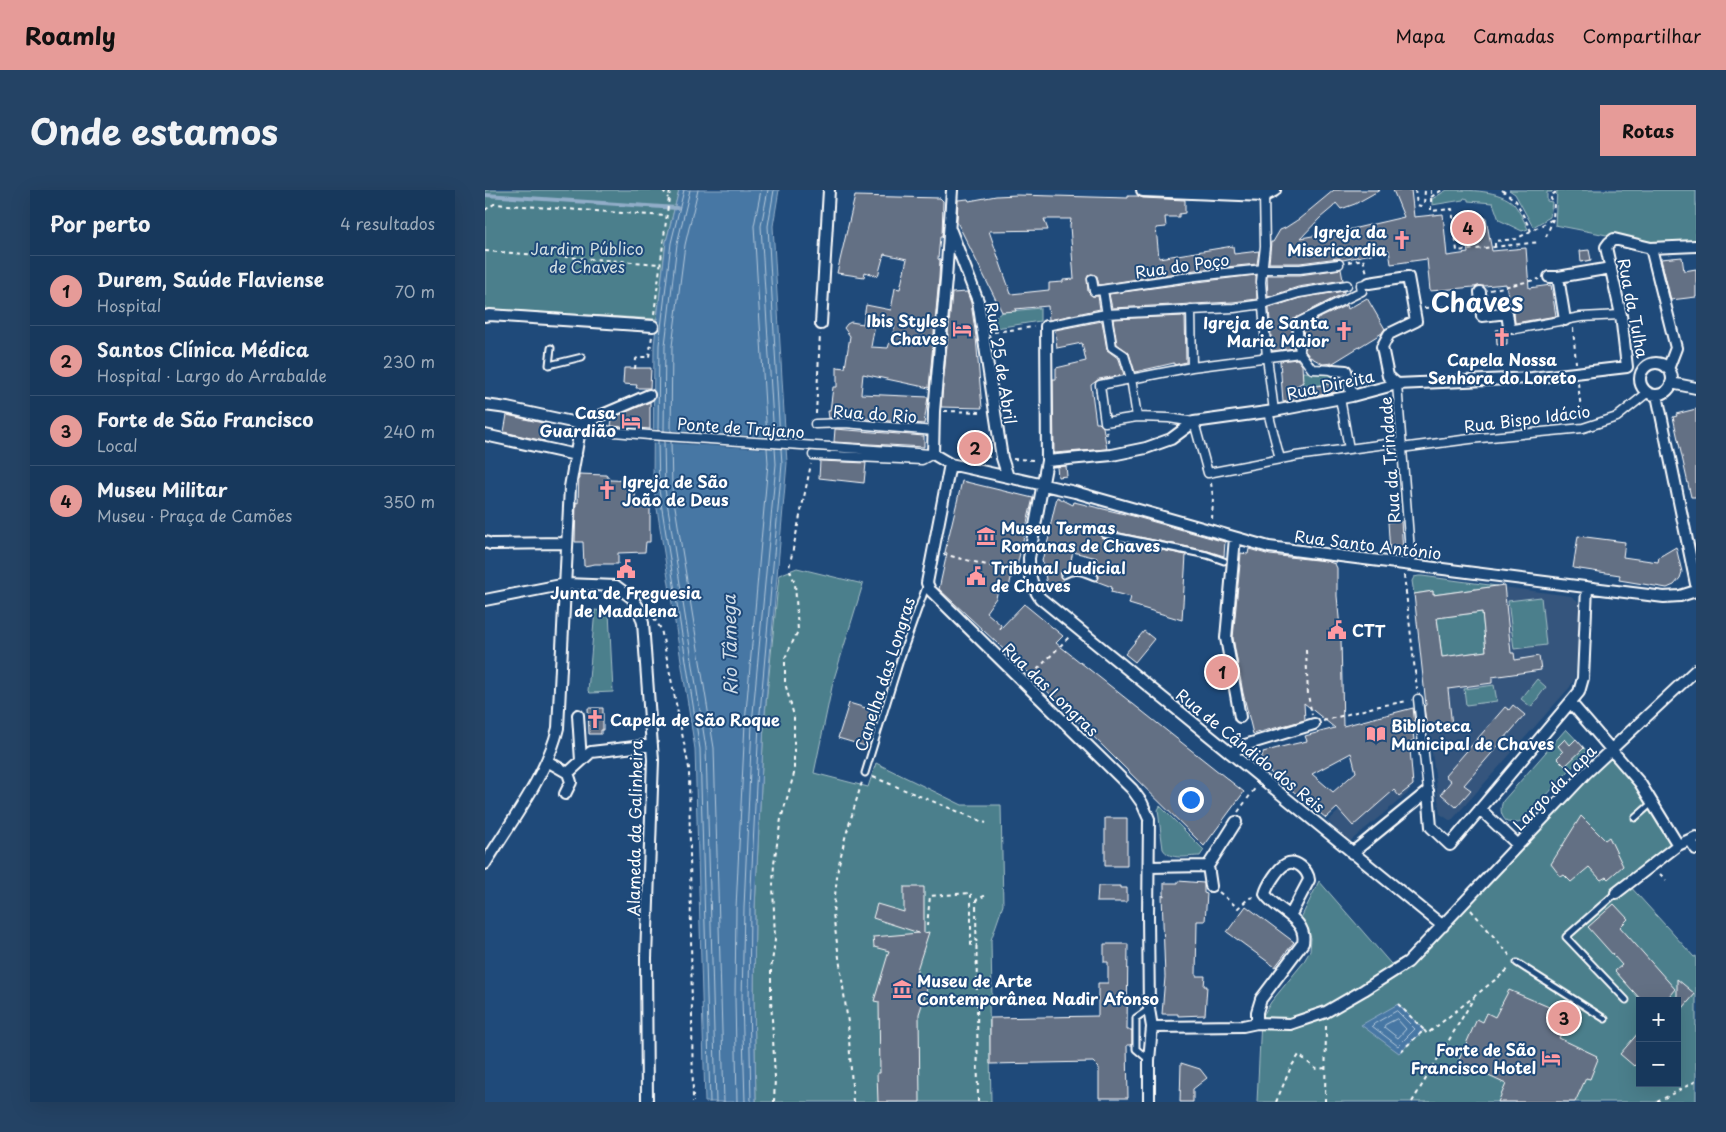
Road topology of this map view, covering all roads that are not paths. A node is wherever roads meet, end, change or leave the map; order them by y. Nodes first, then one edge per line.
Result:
1 (829, 190) edge
2 (952, 190) edge
3 (1143, 190) edge
4 (1269, 192) edge
5 (949, 228) junction
6 (1696, 246) edge
7 (1651, 248) junction
8 (1339, 264) road end
9 (1264, 268) junction
10 (1611, 268) junction
11 (967, 274) junction
12 (946, 279) junction
13 (1092, 280) dead end
14 (1369, 283) joint
15 (1347, 285) dead end
16 (1103, 290) junction
17 (1480, 292) road end
18 (1263, 304) junction
19 (1191, 309) junction
20 (1106, 314) junction
21 (1621, 315) junction
22 (485, 316) edge
23 (1565, 320) junction
24 (821, 324) dead end
25 (653, 326) road end
26 (1046, 326) joint
27 (1509, 327) joint
28 (551, 348) dead end
29 (1300, 353) junction
30 (582, 357) dead end
31 (1267, 357) junction
32 (1192, 366) junction
33 (1627, 367) junction
34 (1668, 369) junction
35 (1333, 370) joint
36 (1640, 375) junction
37 (1131, 378) junction
38 (1671, 383) junction
39 (1397, 384) junction
40 (1696, 388) edge
41 (1652, 394) junction
42 (649, 395) dead end
43 (1352, 396) junction
44 (1340, 398) junction
45 (485, 405) edge
46 (1271, 411) junction
47 (1137, 417) junction
48 (1194, 422) junction
49 (581, 424) junction
50 (815, 424) dead end
51 (933, 432) junction
52 (485, 435) edge
53 (1401, 445) junction
54 (1349, 448) junction
55 (933, 454) junction
56 (576, 455) junction
57 (813, 455) dead end
58 (1280, 459) junction
59 (1047, 461) junction
60 (950, 464) junction
61 (1008, 478) junction
62 (1043, 486) junction
63 (1106, 536) dead end
64 (1235, 538) junction
65 (485, 542) edge
66 (567, 543) junction
67 (1224, 561) dead end
68 (1407, 564) junction
69 (1064, 575) dead end
70 (1095, 577) dead end
71 (927, 583) junction
72 (566, 584) junction
73 (1696, 584) edge
74 (1587, 587) junction
75 (1696, 591) edge
76 (485, 600) edge
77 (1696, 670) edge
78 (1418, 699) road end
79 (1571, 703) junction
80 (577, 715) dead end
81 (1240, 717) dead end
82 (1314, 724) road end
83 (652, 745) junction
84 (1612, 750) junction
85 (1230, 752) junction
86 (547, 761) junction
87 (581, 761) junction
88 (568, 773) junction
89 (865, 773) road end
90 (1428, 791) junction
91 (565, 794) dead end
92 (1652, 803) junction
93 (1480, 809) junction
94 (1635, 818) dead end
95 (1236, 822) dead end
96 (1694, 842) edge
97 (1518, 845) junction
98 (1677, 845) junction
99 (1352, 853) junction
100 (485, 864) edge
101 (1208, 866) junction
102 (1149, 867) junction
103 (1211, 886) road end
104 (1616, 893) joint
105 (1291, 916) junction
106 (1443, 926) junction
107 (1517, 963) road end
108 (1626, 1000) dead end
109 (1149, 1009) junction
110 (1605, 1020) dead end
111 (1257, 1023) junction
112 (1152, 1027) junction
113 (1149, 1060) junction
114 (647, 1102) edge
115 (1149, 1102) edge

1 - 24 street
2 - 5 street
3 - 4 street
4 - 9 street
5 - 11 street, Rua 25 de Abril
5 - 12 street
6 - 7 street
7 - 10 street, Rua da Tulha
7 - 34 street
8 - 9 street, Rua do Poço
9 - 16 street, Rua do Poço
9 - 18 street
10 - 21 street, Rua da Tulha
10 - 23 street
11 - 12 street
11 - 61 street, Rua 25 de Abril
12 - 51 street
13 - 16 street
14 - 29 street
14 - 39 street
15 - 18 street
16 - 20 street
17 - 27 street
18 - 19 street
18 - 31 street
19 - 20 street
19 - 32 street
20 - 26 street
20 - 37 street
21 - 23 street
21 - 33 street, Rua da Tulha
22 - 25 street
23 - 27 street
26 - 59 street
28 - 30 lane
29 - 31 street
29 - 35 street
31 - 32 street
31 - 46 street
32 - 37 street
33 - 36 street, Rua da Tulha
33 - 39 street, Rua Direita
34 - 36 street
34 - 38 street
35 - 43 street
36 - 41 street
37 - 47 street
37 - 47 street
38 - 40 street
38 - 41 street
39 - 43 street, Rua Direita
39 - 53 street, Rua da Trindade
41 - 53 street, Rua Bispo Idácio
41 - 73 street
42 - 49 street
43 - 44 street, Rua Direita
44 - 46 street, Rua Direita
44 - 54 street
45 - 49 street
46 - 48 street, Rua Direita
46 - 58 street
47 - 48 street
48 - 58 street, Rua Bispo Idácio
48 - 59 street, Rua Direita
49 - 55 street, Ponte de Trajano, bridge
49 - 56 street
50 - 51 street, Rua do Rio
51 - 55 street
52 - 56 street
53 - 54 street, Rua Bispo Idácio
53 - 68 street, Rua da Trindade
54 - 58 street, Rua Bispo Idácio
55 - 57 street
55 - 60 street, Rua Santo António
56 - 66 street
59 - 62 street
60 - 61 street, Rua Santo António
60 - 71 street
61 - 62 street, Rua Santo António
62 - 64 street, Rua Santo António
62 - 85 street, Rua de Cândido dos Reis
63 - 67 lane
64 - 68 street, Rua Santo António
64 - 81 street
65 - 66 street
66 - 72 street
68 - 74 street, Rua Santo António
69 - 70 lane
71 - 89 lane, Canelha das Longras
71 - 102 street, Rua das Longras
72 - 76 street
72 - 83 street, Alameda da Galinheira
72 - 86 street
74 - 75 street, Rua Santo António
74 - 79 street
77 - 84 street, Largo da Lapa
78 - 90 street
79 - 84 street
79 - 93 street
80 - 87 street
82 - 85 street
83 - 87 street
83 - 114 street, Alameda da Galinheira
84 - 92 street
84 - 97 street, Largo da Lapa
85 - 99 street, Rua de Cândido dos Reis
86 - 88 street
86 - 100 street
87 - 88 street
88 - 91 street
90 - 93 street
90 - 99 street
92 - 94 lane
92 - 98 street
93 - 97 street, Largo da Lapa
95 - 101 street
96 - 98 street
97 - 106 street, Largo da Lapa
98 - 104 street
99 - 106 street, Rua de Cândido dos Reis
101 - 102 street
101 - 103 street
102 - 109 street
104 - 108 lane
105 - 105 street
105 - 111 street
106 - 111 street, Largo da Lapa
107 - 110 lane
109 - 112 street
109 - 113 lane
111 - 112 street, Largo da Lapa
112 - 113 street
113 - 115 street

